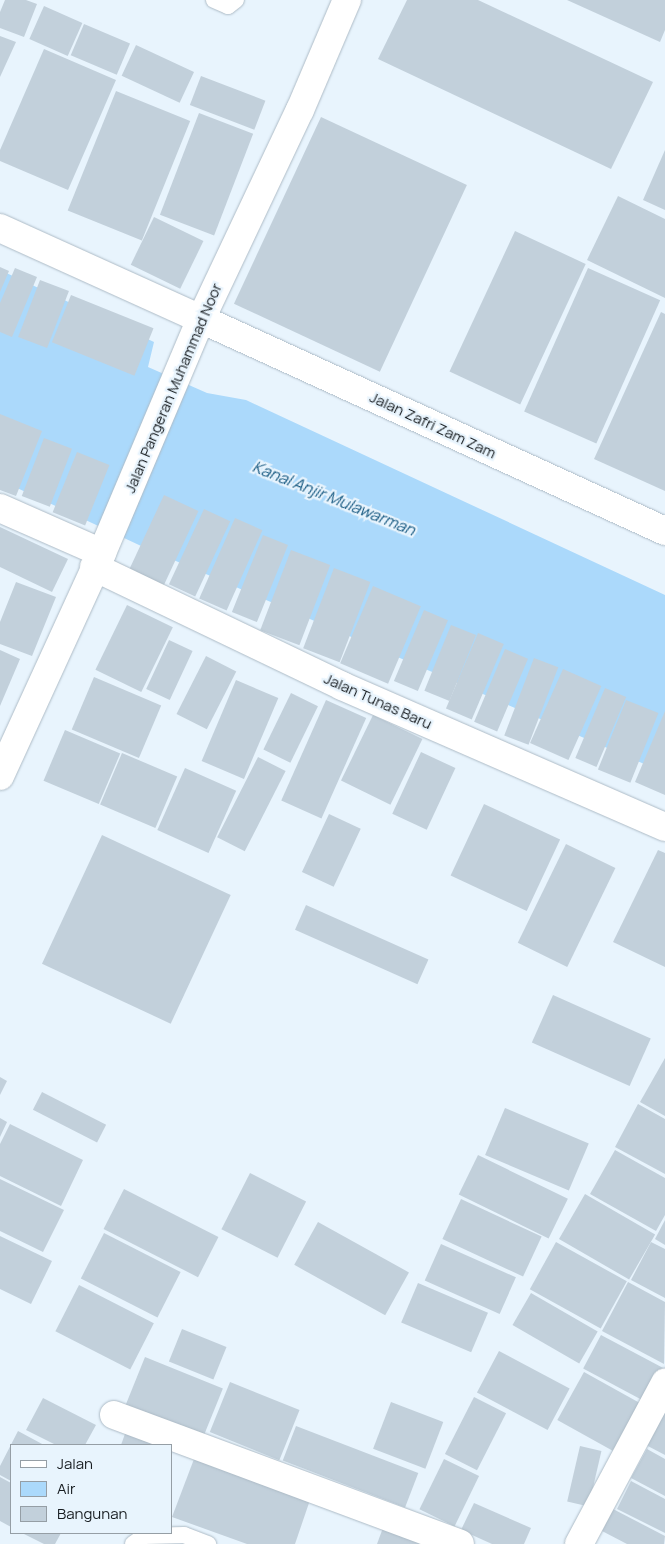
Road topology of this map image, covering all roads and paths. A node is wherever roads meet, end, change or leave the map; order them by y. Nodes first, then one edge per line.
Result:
1 (214, 0) edge
2 (236, 0) edge
3 (347, 0) edge
4 (0, 228) edge
5 (201, 318) junction
6 (0, 508) edge
7 (665, 531) edge
8 (101, 554) junction
9 (0, 776) edge
10 (665, 827) edge
11 (665, 1382) edge
12 (114, 1415) dead end
13 (134, 1544) edge
14 (208, 1544) edge
15 (460, 1544) edge
16 (578, 1544) edge

1 - 2 lane
3 - 5 street, Jalan Pangeran Muhammad Noor
4 - 5 street, Jalan Zafri Zam Zam
5 - 7 street, Jalan Zafri Zam Zam
5 - 8 street, Jalan Pangeran Muhammad Noor
6 - 8 street, Jalan Tunas Baru
8 - 9 street, Jalan Pangeran Muhammad Noor
8 - 10 street, Jalan Tunas Baru
11 - 16 street
12 - 15 street
13 - 14 lane

